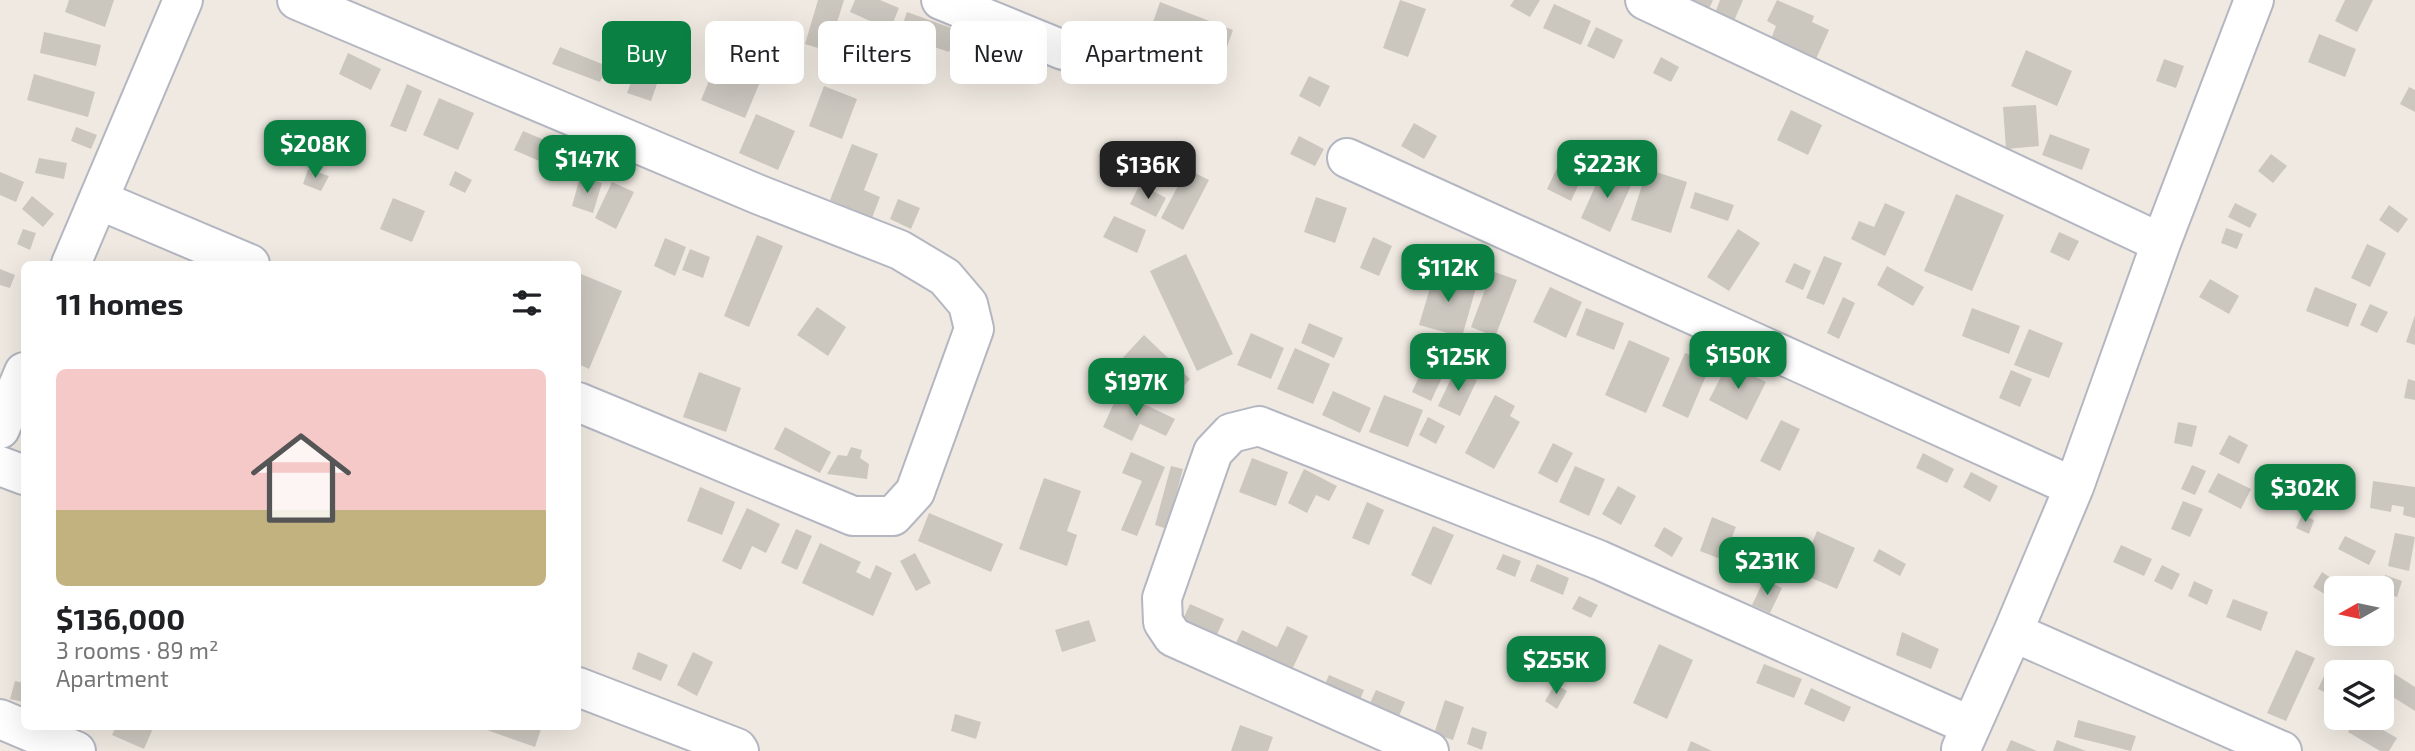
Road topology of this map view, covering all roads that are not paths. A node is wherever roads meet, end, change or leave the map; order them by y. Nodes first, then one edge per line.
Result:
1 (183, 0) edge
2 (297, 0) edge
3 (941, 0) edge
4 (1645, 0) edge
5 (2247, 2) edge
6 (1061, 49) edge
7 (1348, 158) dead end
8 (99, 200) junction
9 (2161, 243) junction
10 (72, 261) edge
11 (243, 261) edge
12 (21, 379) edge
13 (581, 403) edge
14 (0, 429) edge
15 (0, 466) edge
16 (21, 474) edge
17 (2074, 487) junction
18 (2013, 632) junction
19 (581, 688) edge
20 (0, 719) edge
21 (21, 728) edge
22 (26, 730) edge
23 (1966, 739) edge
24 (76, 751) edge
25 (739, 751) edge
26 (1429, 751) edge
27 (2282, 751) edge

1 - 8 street
2 - 13 street
3 - 6 street
4 - 9 street
5 - 9 street
7 - 17 street
8 - 10 street
8 - 11 street
9 - 17 street
12 - 14 street
15 - 16 street
17 - 18 street
18 - 23 street
18 - 27 street
19 - 25 street
20 - 21 street
22 - 24 street
23 - 26 street

